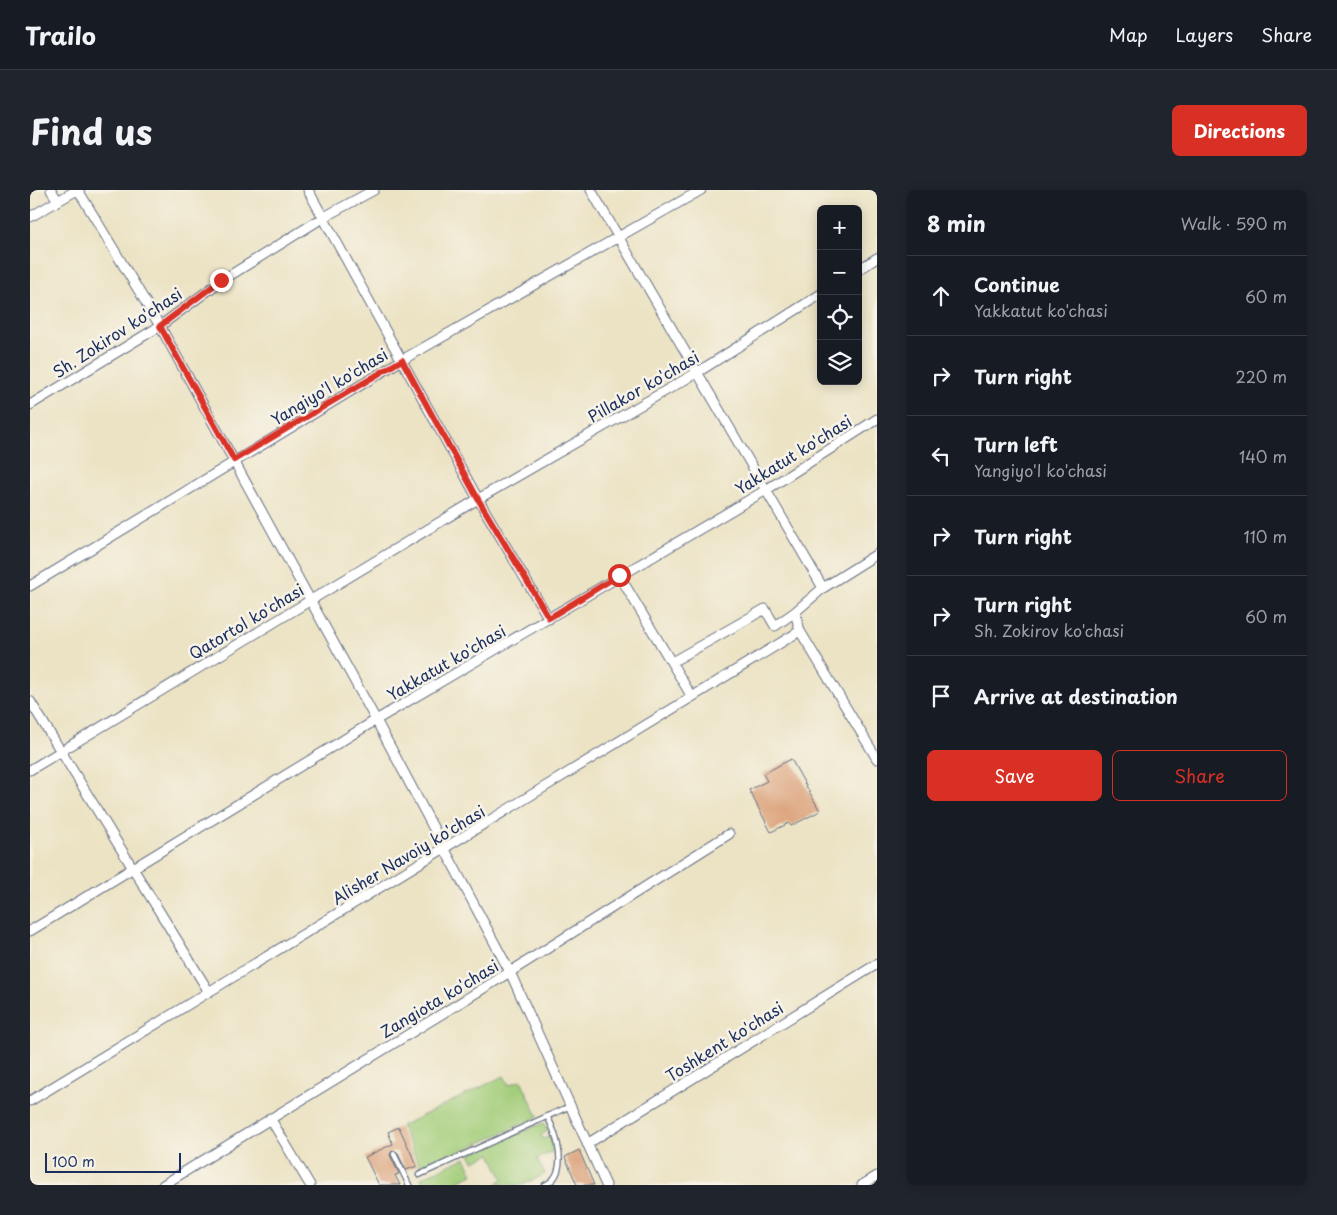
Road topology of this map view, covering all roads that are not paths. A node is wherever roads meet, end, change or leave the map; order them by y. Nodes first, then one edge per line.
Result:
1 (51, 190) edge
2 (78, 190) edge
3 (308, 190) edge
4 (374, 190) edge
5 (591, 190) edge
6 (701, 190) edge
7 (58, 200) junction
8 (30, 217) edge
9 (324, 217) junction
10 (617, 236) junction
11 (877, 258) edge
12 (862, 267) edge
13 (819, 295) edge
14 (160, 326) junction
15 (402, 360) junction
16 (698, 372) junction
17 (30, 405) edge
18 (877, 419) edge
19 (234, 460) junction
20 (766, 490) junction
21 (478, 499) junction
22 (877, 554) edge
23 (619, 575) junction
24 (30, 586) edge
25 (823, 588) junction
26 (309, 600) junction
27 (795, 612) junction
28 (549, 618) junction
29 (800, 631) junction
30 (672, 662) junction
31 (692, 697) junction
32 (30, 702) edge
33 (376, 720) junction
34 (874, 749) edge
35 (61, 751) junction
36 (877, 759) edge
37 (30, 770) edge
38 (729, 834) dead end
39 (445, 850) junction
40 (133, 868) junction
41 (30, 931) edge
42 (877, 964) edge
43 (510, 972) junction
44 (210, 992) junction
45 (30, 1101) edge
46 (570, 1106) junction
47 (547, 1116) junction
48 (270, 1118) junction
49 (587, 1144) junction
50 (394, 1154) dead end
51 (419, 1175) dead end
52 (877, 1176) edge
53 (163, 1185) edge
54 (310, 1185) edge
55 (409, 1185) edge
56 (545, 1185) edge
57 (606, 1185) edge
58 (862, 1185) edge

1 - 7 street
2 - 7 street
2 - 14 street
3 - 9 street
4 - 9 street, Sh. Zokirov ko'chasi
5 - 10 street
6 - 10 street, Yangiyo'l ko'chasi
7 - 8 street
9 - 14 street, Sh. Zokirov ko'chasi
9 - 15 street
10 - 15 street, Yangiyo'l ko'chasi
10 - 16 street
11 - 12 street
13 - 16 street, Pillakor ko'chasi
14 - 17 street, Sh. Zokirov ko'chasi
14 - 19 street
15 - 19 street, Yangiyo'l ko'chasi
15 - 21 street
16 - 20 street
16 - 21 street, Pillakor ko'chasi
18 - 20 street, Yakkatut ko'chasi
19 - 24 street, Yangiyo'l ko'chasi
19 - 26 street
20 - 23 street, Yakkatut ko'chasi
20 - 25 street
21 - 26 street, Qatortol ko'chasi
21 - 28 street
22 - 25 street
23 - 28 street, Yakkatut ko'chasi
23 - 30 street
25 - 27 street
26 - 33 street
26 - 35 street, Qatortol ko'chasi
27 - 29 street
27 - 30 street
28 - 33 street, Yakkatut ko'chasi
29 - 31 street, Alisher Navoiy ko'chasi
29 - 34 street
30 - 31 street
31 - 39 street, Alisher Navoiy ko'chasi
32 - 35 street
33 - 39 street
33 - 40 street, Yakkatut ko'chasi
34 - 36 street
35 - 37 street, Qatortol ko'chasi
35 - 40 street
38 - 43 street, Zangiota ko'chasi
39 - 43 street
39 - 44 street, Alisher Navoiy ko'chasi
40 - 41 street, Yakkatut ko'chasi
40 - 44 street
42 - 49 street, Toshkent ko'chasi
43 - 46 street
43 - 48 street, Zangiota ko'chasi
44 - 45 street, Alisher Navoiy ko'chasi
46 - 47 lane
46 - 49 street
47 - 51 lane
47 - 56 lane
48 - 53 street, Zangiota ko'chasi
48 - 54 street
49 - 57 street
50 - 55 lane
52 - 58 street

